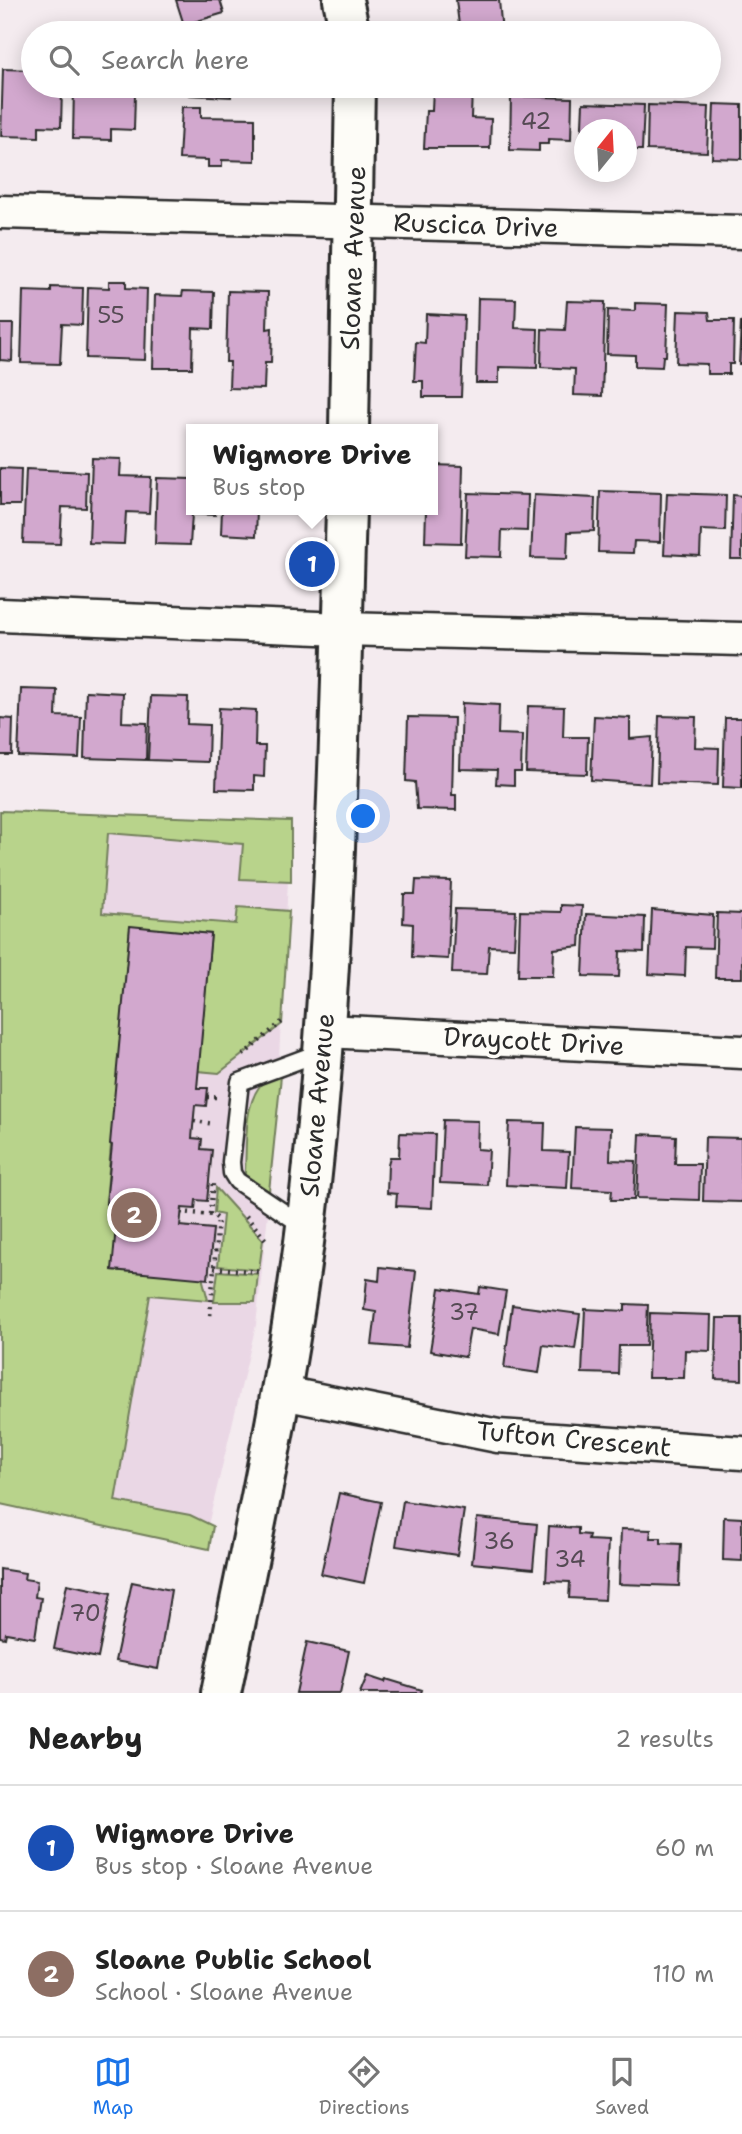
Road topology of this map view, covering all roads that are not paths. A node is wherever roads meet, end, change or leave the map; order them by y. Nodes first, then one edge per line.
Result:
1 (343, 0) edge
2 (347, 21) edge
3 (355, 98) edge
4 (0, 212) edge
5 (355, 221) junction
6 (742, 232) edge
7 (349, 424) edge
8 (346, 515) edge
9 (0, 615) edge
10 (342, 629) junction
11 (742, 639) edge
12 (325, 1041) junction
13 (742, 1052) edge
14 (306, 1227) junction
15 (283, 1393) junction
16 (742, 1452) edge
17 (221, 1693) edge

1 - 2 street
3 - 5 street, Sloane Avenue
4 - 5 street, Ruscica Drive
5 - 6 street, Ruscica Drive
5 - 7 street, Sloane Avenue
8 - 10 street, Sloane Avenue
9 - 10 street
10 - 11 street
10 - 12 street, Sloane Avenue
12 - 13 street, Draycott Drive
12 - 14 street, Sloane Avenue
12 - 14 lane
14 - 15 street, Sloane Avenue
15 - 16 street, Tufton Crescent
15 - 17 street, Sloane Avenue

